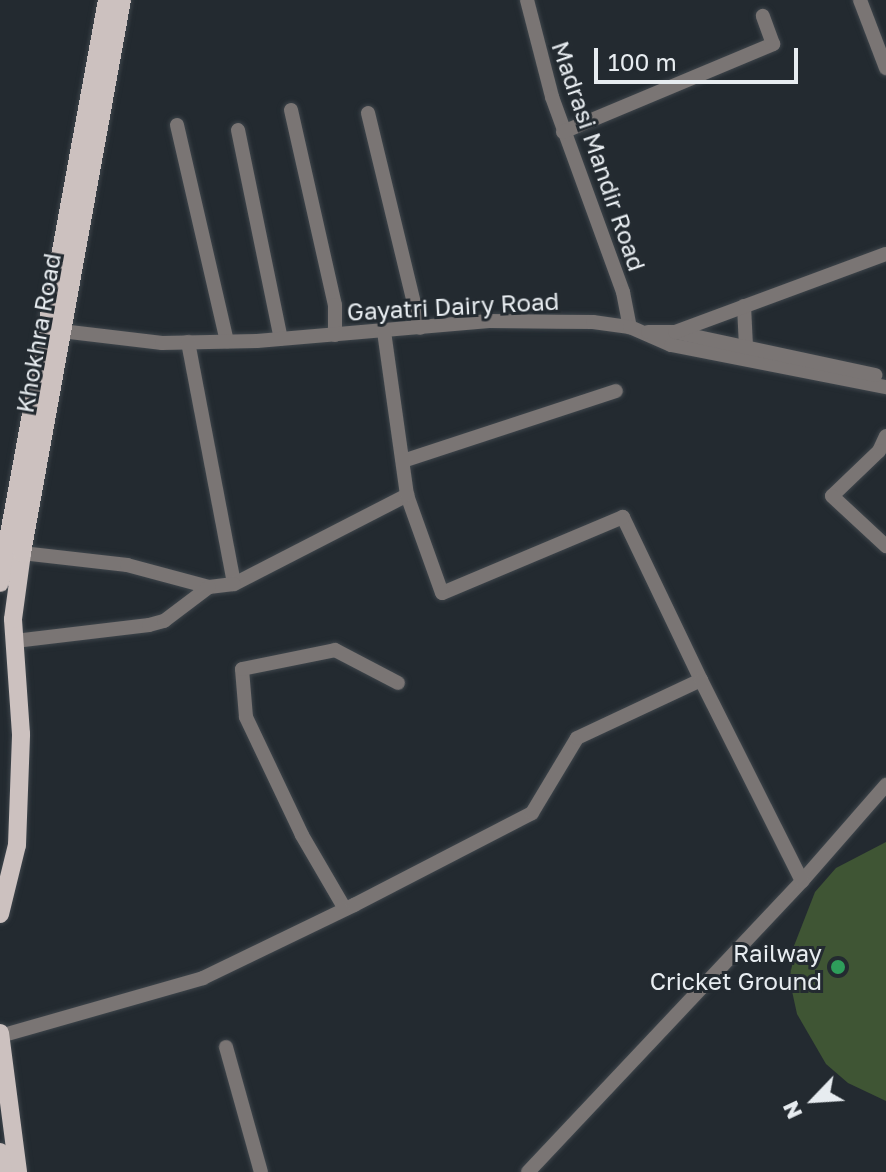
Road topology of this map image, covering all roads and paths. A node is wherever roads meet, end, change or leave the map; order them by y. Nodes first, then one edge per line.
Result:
1 (107, 0) edge
2 (122, 0) edge
3 (527, 0) edge
4 (860, 0) edge
5 (763, 16) dead end
6 (886, 68) edge
7 (291, 110) dead end
8 (368, 113) dead end
9 (177, 125) dead end
10 (238, 130) dead end
11 (563, 132) junction
12 (886, 254) edge
13 (744, 306) junction
14 (630, 327) junction
15 (420, 328) junction
16 (55, 330) junction
17 (384, 331) junction
18 (648, 332) junction
19 (675, 332) junction
20 (335, 335) junction
21 (281, 339) junction
22 (227, 341) junction
23 (188, 342) junction
24 (746, 347) junction
25 (886, 378) edge
26 (886, 387) edge
27 (616, 391) dead end
28 (886, 436) edge
29 (403, 461) junction
30 (407, 495) junction
31 (886, 546) edge
32 (22, 553) junction
33 (0, 583) edge
34 (234, 584) junction
35 (209, 587) junction
36 (7, 618) edge
37 (15, 641) junction
38 (701, 680) junction
39 (398, 683) dead end
40 (886, 785) edge
41 (802, 881) junction
42 (345, 909) junction
43 (0, 914) edge
44 (0, 1034) edge
45 (226, 1047) dead end
46 (0, 1152) edge
47 (3, 1172) edge
48 (18, 1172) edge
49 (261, 1172) edge
50 (528, 1172) edge

1 - 16 main road, Khokhra Road
2 - 16 main road, Khokhra Road
3 - 11 street, Madrasi Mandir Road
4 - 6 street
5 - 11 street
7 - 20 street
8 - 15 street
9 - 22 street
10 - 21 street
11 - 14 street, Madrasi Mandir Road
12 - 13 street
13 - 19 street
13 - 24 street
14 - 15 street, Gayatri Dairy Road
14 - 18 street, Gayatri Dairy Road
15 - 17 street, Gayatri Dairy Road
16 - 23 street, Gayatri Dairy Road
16 - 32 main road, Khokhra Road
16 - 33 main road, Khokhra Road
17 - 20 street, Gayatri Dairy Road
17 - 29 street
18 - 19 street
18 - 26 street, Gayatri Dairy Road
19 - 24 street
20 - 21 street, Gayatri Dairy Road
21 - 22 street, Gayatri Dairy Road
22 - 23 street, Gayatri Dairy Road
23 - 34 street
24 - 25 street
27 - 29 street
28 - 31 street
29 - 30 street
30 - 34 street
30 - 38 street
32 - 35 street
32 - 36 main road, Khokhra Road
34 - 35 street
35 - 37 street
36 - 37 main road, Khokhra Road
37 - 43 main road, Khokhra Road
38 - 41 street
38 - 42 street
39 - 42 street
40 - 41 street
41 - 50 street
42 - 44 street
44 - 48 main road
45 - 49 street
46 - 47 main road

